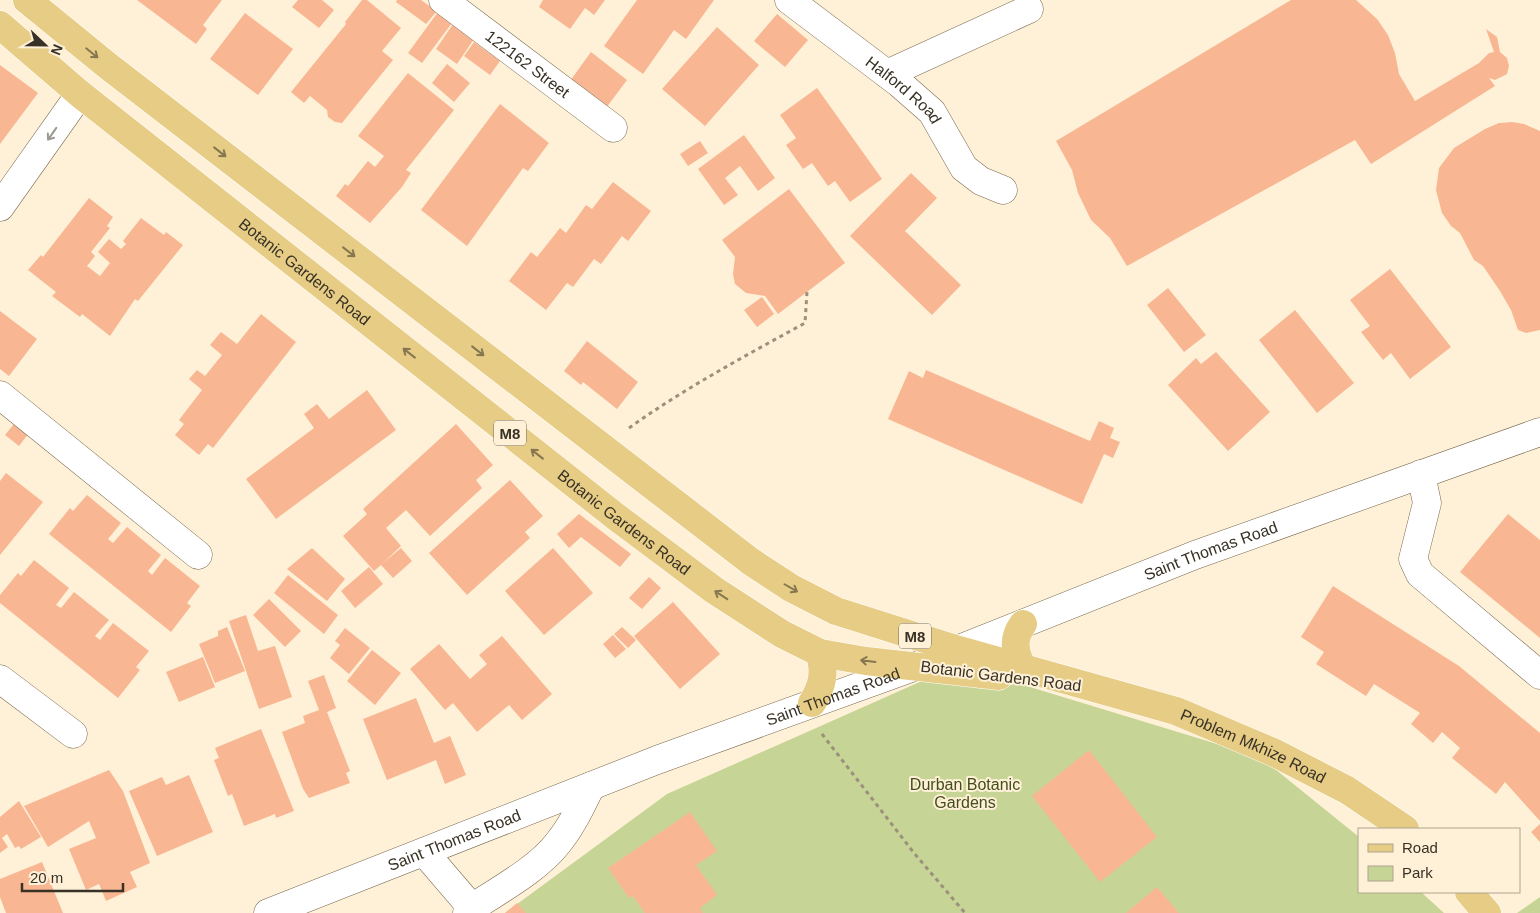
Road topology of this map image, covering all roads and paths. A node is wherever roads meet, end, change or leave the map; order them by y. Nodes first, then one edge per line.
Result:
1 (27, 0) edge
2 (443, 0) edge
3 (789, 0) edge
4 (1029, 9) dead end
5 (0, 25) edge
6 (887, 74) junction
7 (80, 94) junction
8 (613, 128) dead end
9 (1003, 190) dead end
10 (0, 208) edge
11 (807, 292) dead end
12 (0, 395) edge
13 (1540, 432) edge
14 (602, 448) junction
15 (1421, 474) junction
16 (198, 555) dead end
17 (1023, 624) junction
18 (916, 637) junction
19 (820, 653) junction
20 (965, 661) junction
21 (919, 666) junction
22 (1024, 669) junction
23 (1540, 675) edge
24 (0, 679) edge
25 (1090, 688) junction
26 (814, 715) junction
27 (73, 734) dead end
28 (591, 786) junction
29 (1404, 828) edge
30 (424, 852) junction
31 (1470, 893) edge
32 (470, 911) edge
33 (268, 913) edge
34 (965, 913) edge
35 (1487, 913) edge

1 -> 14 main road, Botanic Gardens Road / M8
2 - 8 street, 122162 Street
3 - 6 street, Halford Road
4 - 6 street
5 - 7 main road, Botanic Gardens Road / M8
6 - 9 street, Halford Road
7 -> 10 street
19 -> 7 main road, Botanic Gardens Road / M8
11 - 14 path
12 - 16 street
13 - 15 street, Saint Thomas Road
14 -> 18 main road, Botanic Gardens Road / M8
15 - 17 street, Saint Thomas Road
15 - 23 street
17 - 20 street, Saint Thomas Road
17 - 22 main road
18 - 20 main road, Botanic Gardens Road / M8
18 - 21 main road
21 -> 19 main road, Botanic Gardens Road / M8
19 - 26 main road
20 - 21 street, Saint Thomas Road
20 - 22 main road, Botanic Gardens Road / M8
20 - 25 main road, Botanic Gardens Road / M8
21 - 26 street, Saint Thomas Road
22 - 25 main road, Botanic Gardens Road / M8
24 - 27 street
25 - 29 main road, Problem Mkhize Road / M8
26 - 28 street, Saint Thomas Road
26 - 34 path
28 - 30 street, Saint Thomas Road
28 - 32 street
30 - 32 street
30 - 33 street, Saint Thomas Road
31 - 35 main road

